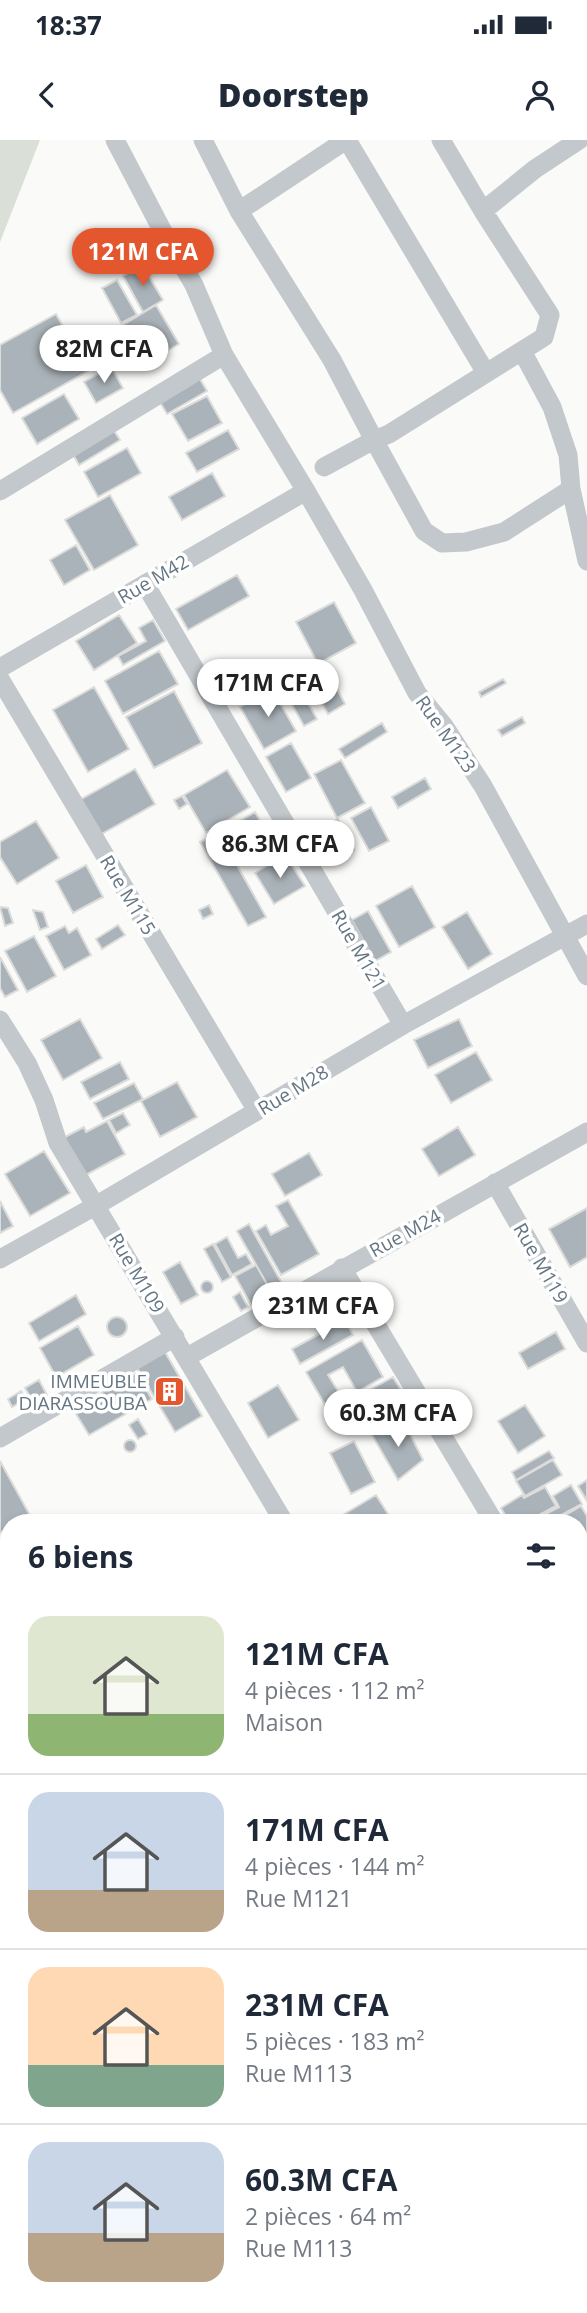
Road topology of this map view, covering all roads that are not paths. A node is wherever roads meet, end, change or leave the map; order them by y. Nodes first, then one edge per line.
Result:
1 (115, 140) edge
2 (202, 140) edge
3 (347, 140) edge
4 (441, 140) edge
5 (579, 140) edge
6 (239, 211) junction
7 (483, 211) junction
8 (522, 351) junction
9 (224, 355) junction
10 (486, 373) junction
11 (374, 440) junction
12 (324, 467) dead end
13 (571, 489) junction
14 (0, 491) edge
15 (306, 491) junction
16 (587, 561) edge
17 (145, 584) junction
18 (0, 668) edge
19 (0, 679) edge
20 (587, 924) edge
21 (563, 935) junction
22 (587, 976) edge
23 (0, 1020) edge
24 (403, 1025) junction
25 (257, 1111) junction
26 (587, 1132) edge
27 (495, 1183) junction
28 (97, 1205) junction
29 (0, 1259) edge
30 (341, 1268) junction
31 (175, 1337) junction
32 (587, 1343) edge
33 (187, 1357) junction
34 (0, 1438) edge
35 (279, 1514) edge
36 (489, 1514) edge

1 - 9 street, Rue M123
2 - 6 street
3 - 6 street
3 - 10 street
4 - 7 street
5 - 7 street
6 - 11 street
7 - 8 street
8 - 10 street
8 - 13 street
9 - 14 street
9 - 15 street, Rue M123
10 - 11 street
11 - 12 street
11 - 13 street
13 - 16 street
15 - 17 street, Rue M42
15 - 21 street, Rue M123
17 - 18 street, Rue M42
17 - 24 street, Rue M121
19 - 25 street, Rue M115
20 - 21 street, Rue M28
21 - 22 street, Rue M123
21 - 24 street, Rue M28
23 - 28 street, Rue M109
24 - 25 street, Rue M28
25 - 28 street, Rue M28
26 - 27 street, Rue M24
27 - 30 street, Rue M24
27 - 32 street, Rue M119
28 - 29 street, Rue M28
28 - 31 street, Rue M109
30 - 33 street, Rue M24
30 - 36 street
31 - 33 street, Rue M109
31 - 34 street
33 - 35 street, Rue M109

